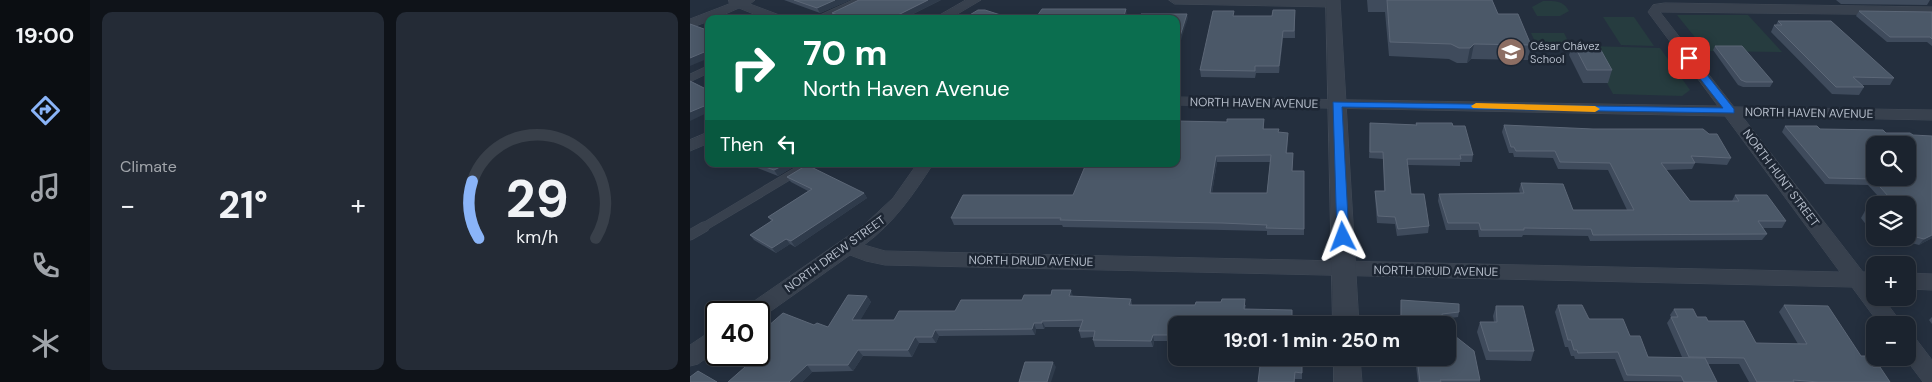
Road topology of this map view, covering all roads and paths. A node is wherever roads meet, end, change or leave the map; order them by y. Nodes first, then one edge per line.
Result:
1 (861, 0) edge
2 (975, 0) edge
3 (1175, 0) edge
4 (739, 1) edge
5 (1333, 1) edge
6 (1932, 11) edge
7 (709, 15) edge
8 (769, 15) edge
9 (829, 15) edge
10 (947, 15) edge
11 (705, 17) edge
12 (690, 24) edge
13 (705, 71) edge
14 (690, 78) edge
15 (1180, 101) edge
16 (1337, 104) junction
17 (1730, 111) junction
18 (1932, 115) edge
19 (705, 139) edge
20 (690, 146) edge
21 (804, 167) edge
22 (923, 167) edge
23 (690, 234) edge
24 (849, 246) junction
25 (1344, 268) junction
26 (1866, 280) edge
27 (1916, 281) edge
28 (1932, 282) edge
29 (770, 301) edge
30 (1346, 316) edge
31 (705, 347) edge
32 (1916, 356) edge
33 (690, 357) edge
34 (1347, 366) edge
35 (1932, 378) edge
36 (1348, 382) edge

1 - 9 lane
2 - 10 street
3 - 5 street
4 - 7 street
4 - 8 street
5 - 16 street
6 - 17 street, NORTH HUNT STREET
11 - 12 street
13 - 14 lane
15 - 16 street, NORTH HAVEN AVENUE
16 - 17 street, NORTH HAVEN AVENUE
16 - 25 street
17 - 18 street, NORTH HAVEN AVENUE
17 - 26 street, NORTH HUNT STREET
19 - 20 street
21 - 23 lane
22 - 24 street, NORTH DREW STREET
24 - 25 street, NORTH DRUID AVENUE
24 - 29 street, NORTH DREW STREET
25 - 26 street, NORTH DRUID AVENUE
25 - 30 street
27 - 28 street
31 - 33 street
32 - 35 street
34 - 36 street

